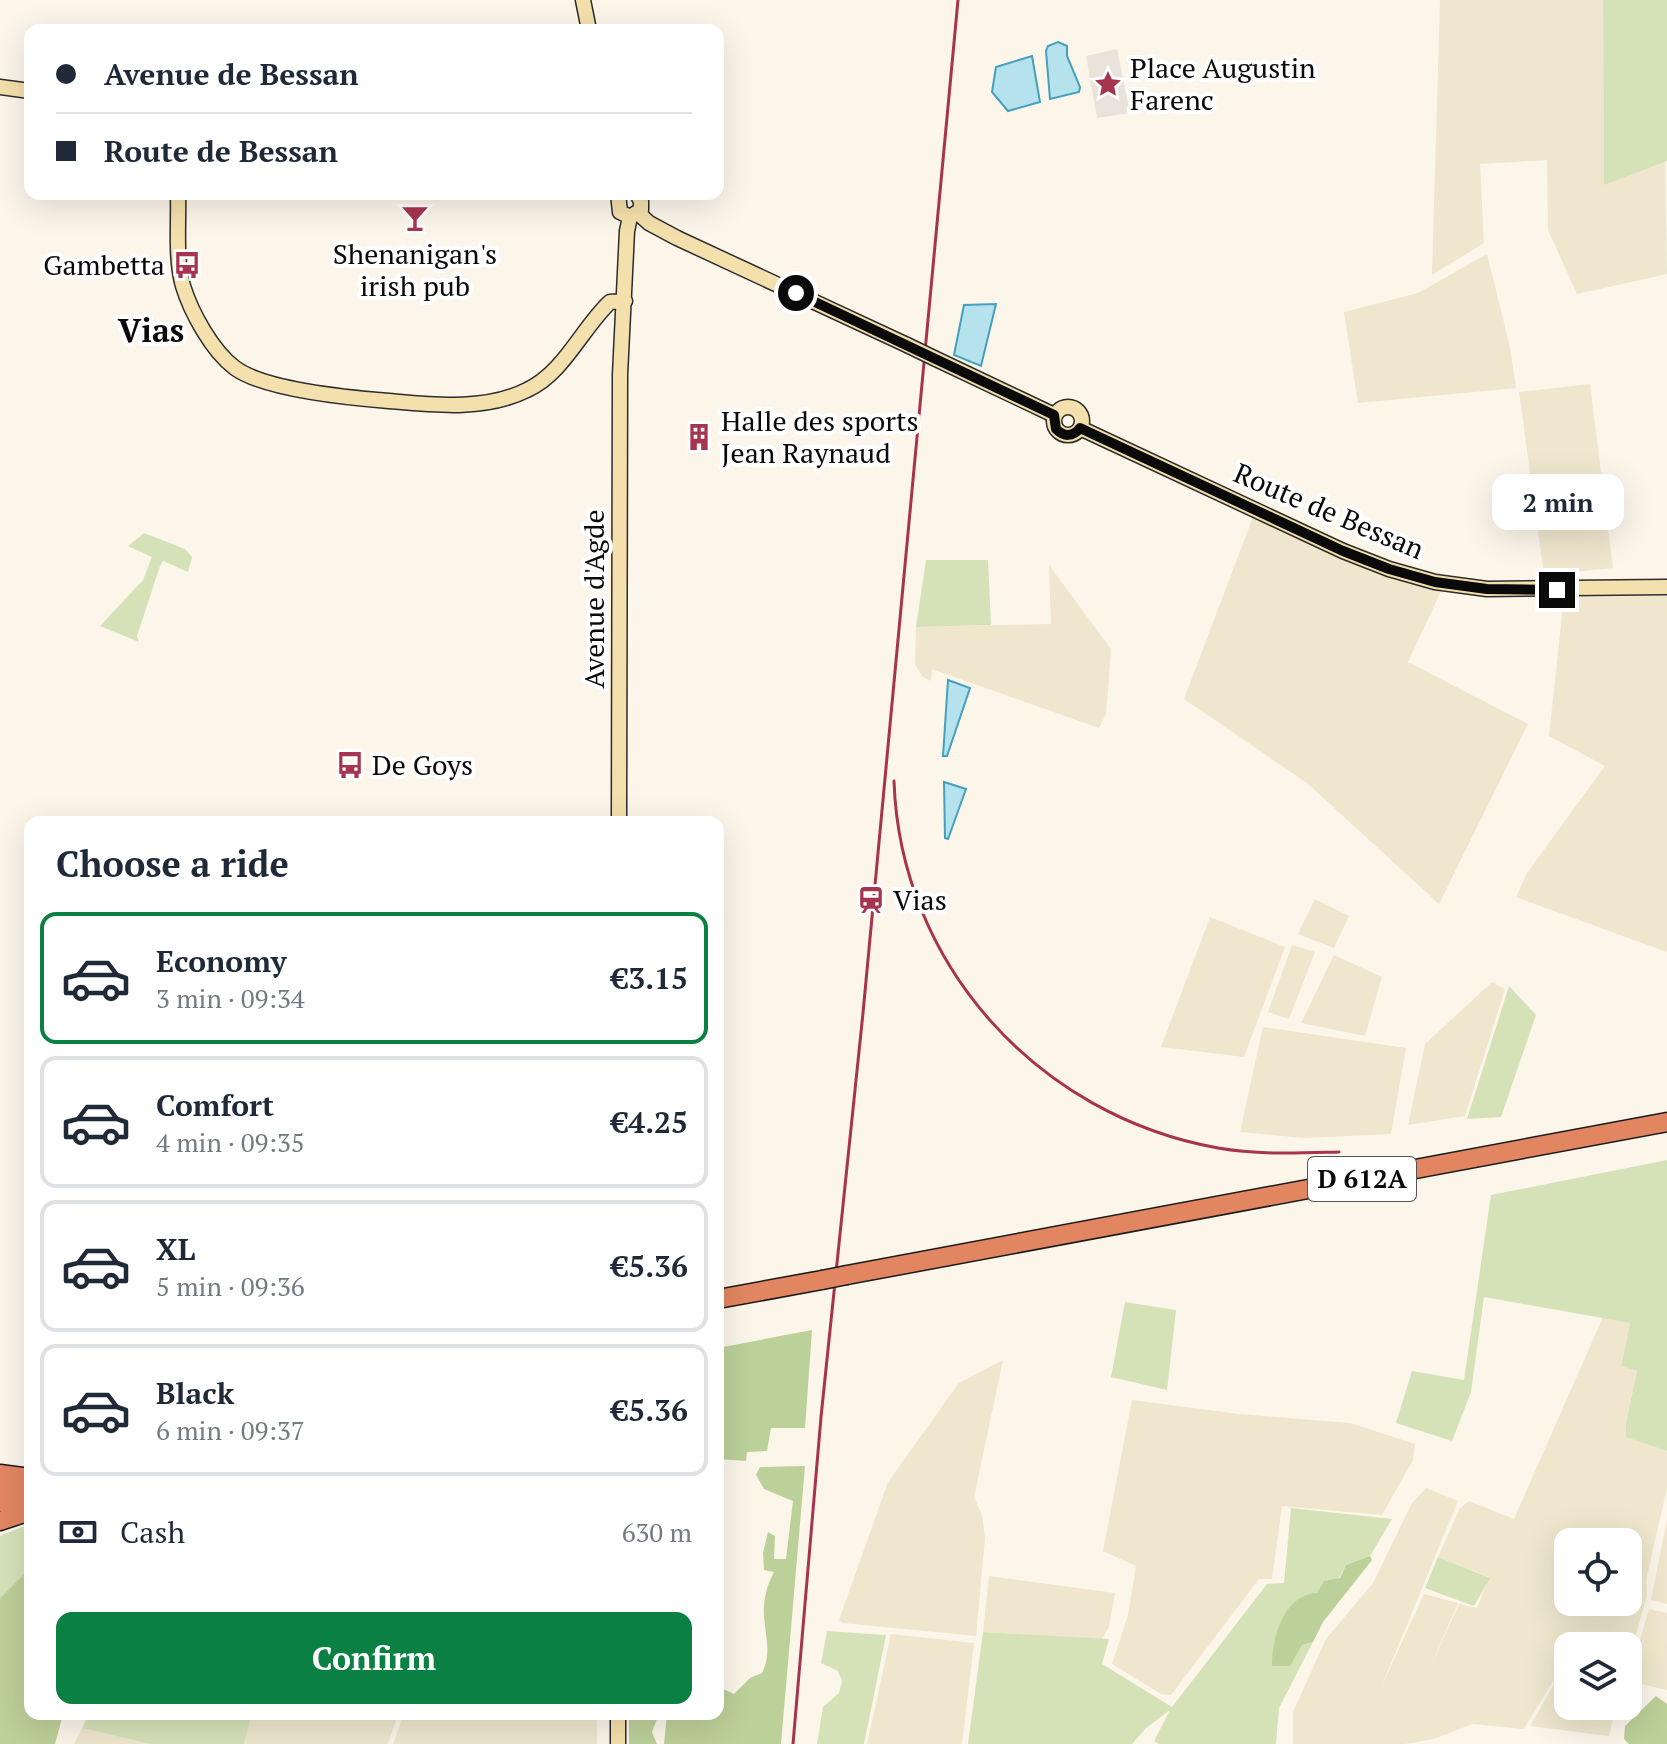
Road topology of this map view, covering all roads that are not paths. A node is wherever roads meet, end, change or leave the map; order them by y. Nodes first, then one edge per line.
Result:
1 (583, 0) edge
2 (588, 24) edge
3 (0, 87) edge
4 (24, 90) edge
5 (178, 200) edge
6 (619, 200) edge
7 (640, 200) edge
8 (631, 215) junction
9 (620, 302) junction
10 (1054, 415) junction
11 (1080, 428) junction
12 (1667, 587) edge
13 (619, 816) edge
14 (1667, 1122) edge
15 (724, 1298) edge
16 (0, 1474) edge
17 (24, 1477) edge
18 (24, 1487) edge
19 (0, 1489) edge
20 (24, 1500) edge
21 (0, 1502) edge
22 (24, 1513) edge
23 (0, 1521) edge
24 (618, 1720) edge
25 (618, 1744) edge

1 - 2 street
3 - 4 street
5 - 9 street
6 - 8 street
7 - 8 street
8 - 9 street, Avenue d'Agde
8 - 10 street, Route de Bessan, bridge
9 - 13 street, Avenue d'Agde
10 - 11 street, Route de Bessan
10 - 11 street, Route de Bessan
11 - 12 street, Route de Bessan
14 - 15 highway, D 612A, bridge
16 - 17 highway
18 - 19 highway
20 - 21 highway
22 - 23 highway
24 - 25 street

